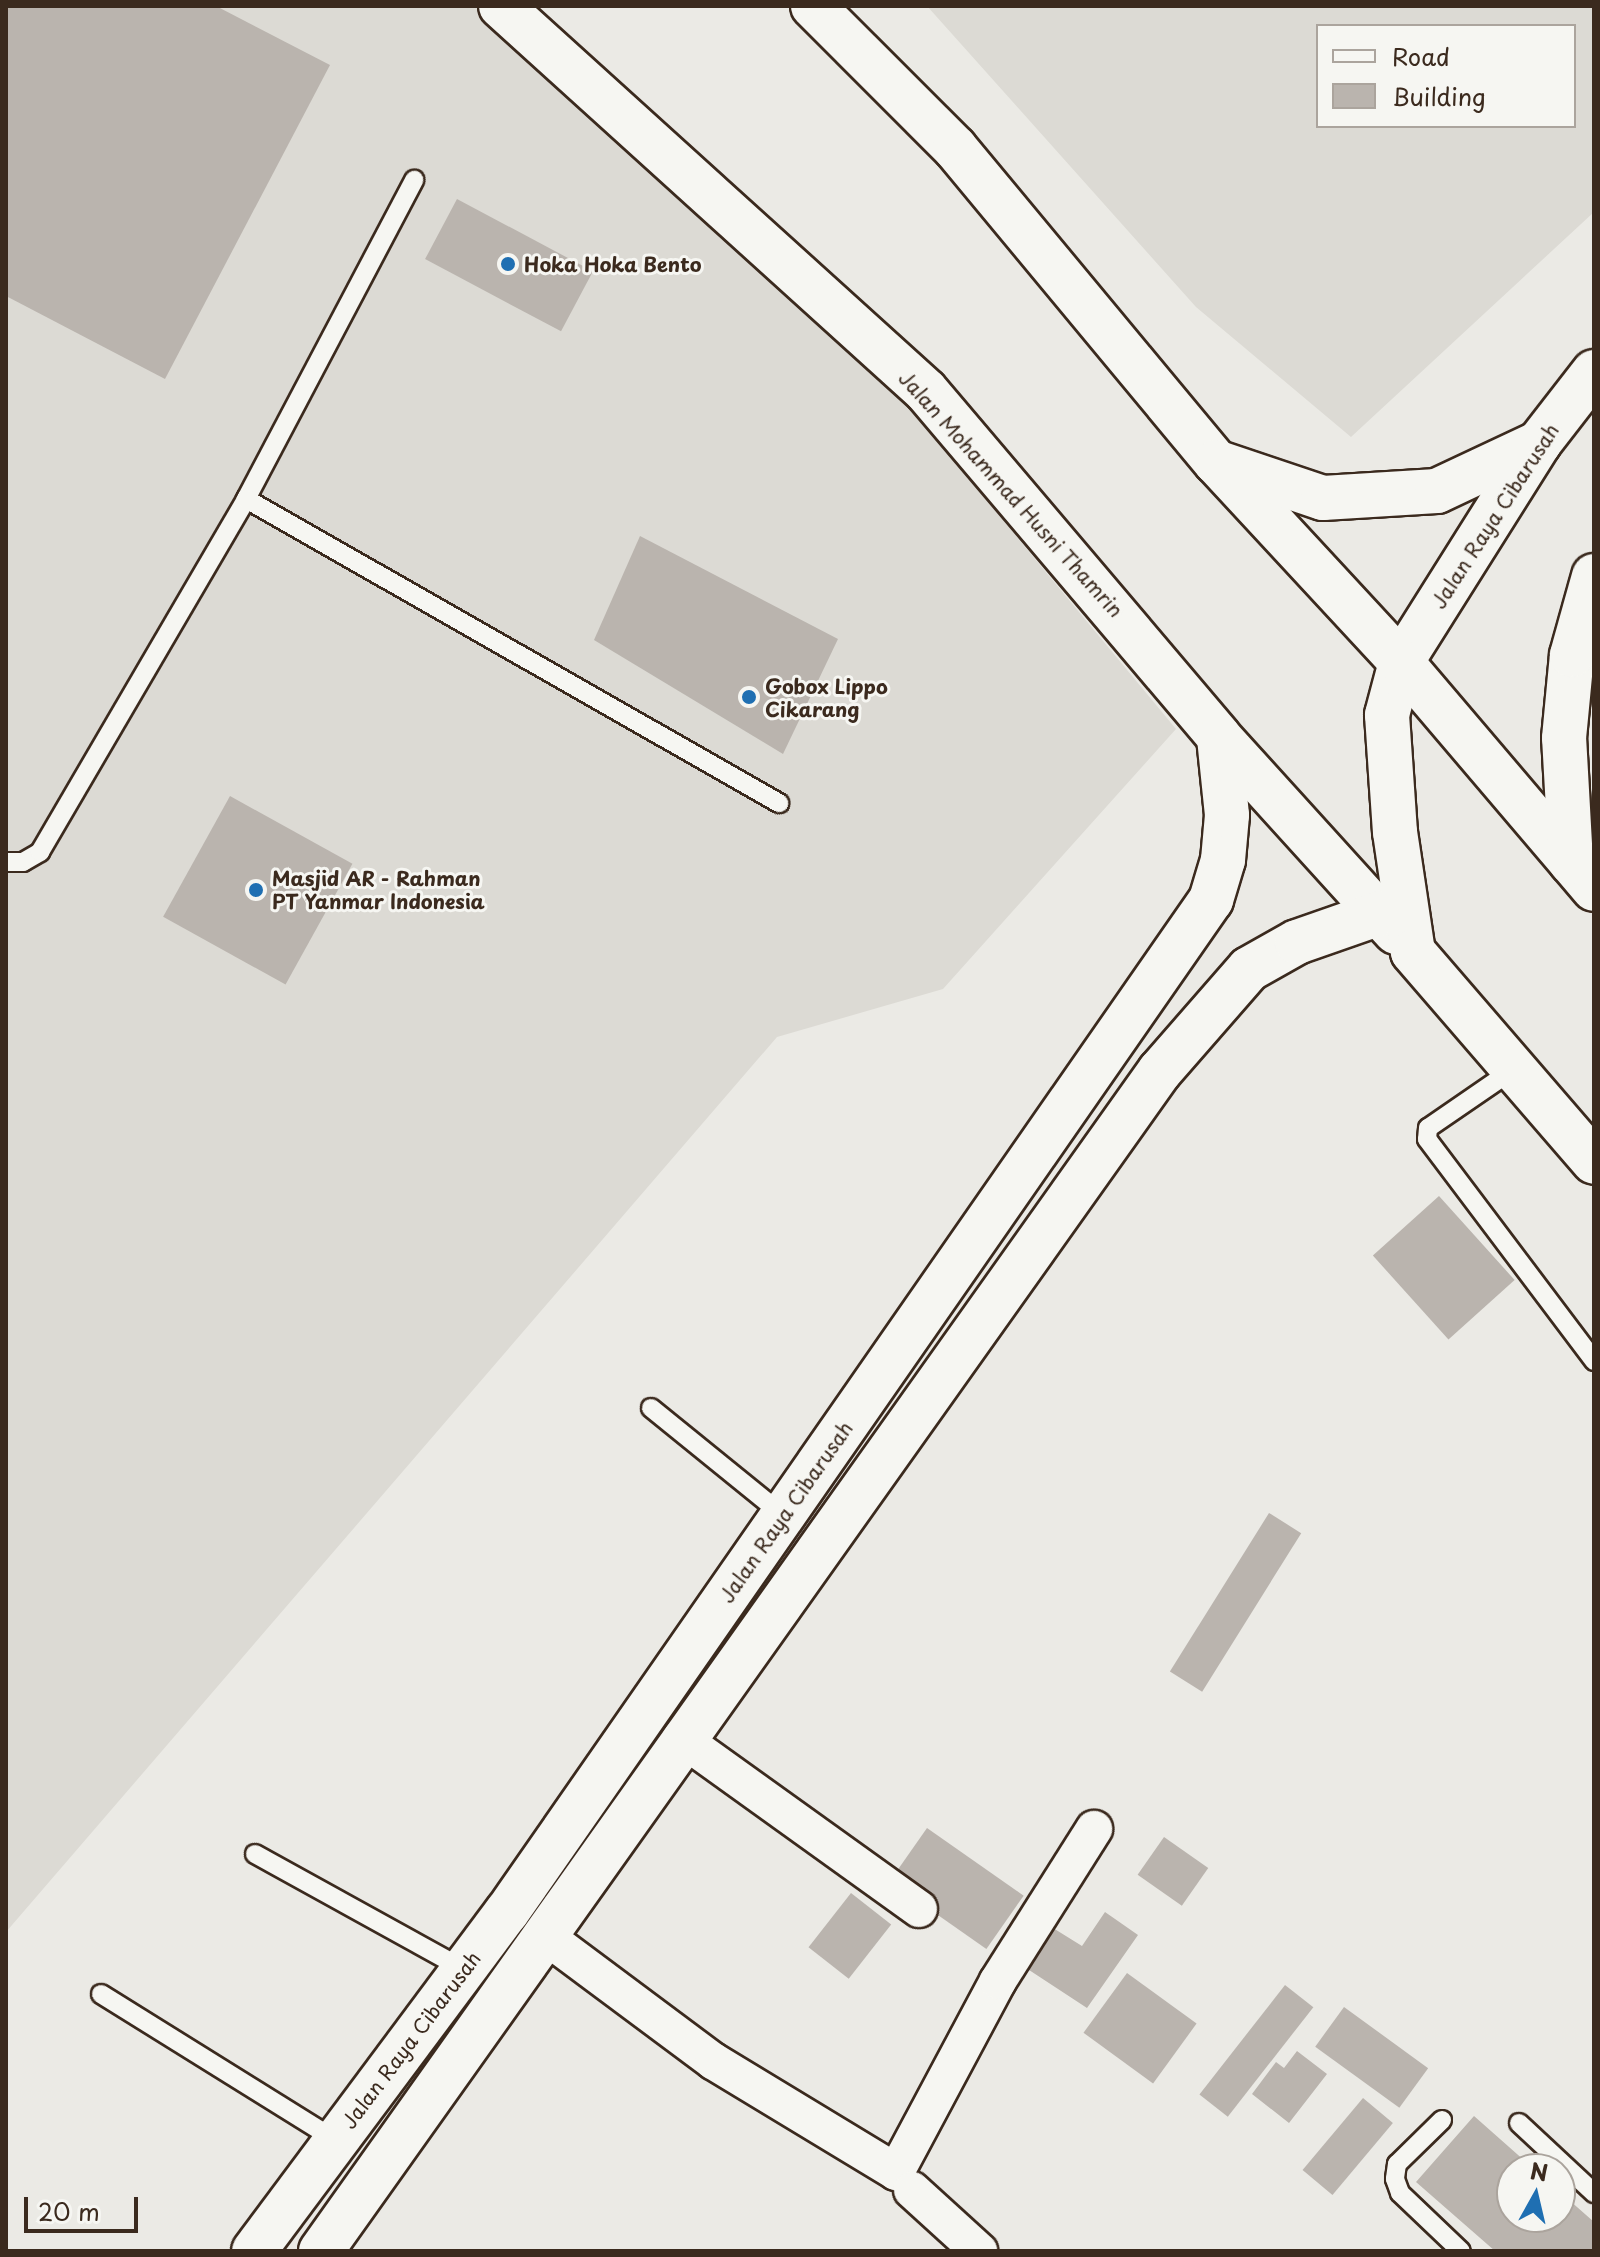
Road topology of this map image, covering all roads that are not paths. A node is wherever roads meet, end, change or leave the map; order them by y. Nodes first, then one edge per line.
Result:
1 (501, 6) edge
2 (813, 6) edge
3 (414, 180) dead end
4 (1594, 372) edge
5 (1539, 443) junction
6 (1216, 462) junction
7 (246, 499) junction
8 (1594, 576) edge
9 (1401, 662) junction
10 (1219, 737) junction
11 (779, 803) dead end
12 (6, 862) edge
13 (1582, 875) edge
14 (1380, 913) junction
15 (1413, 952) junction
16 (1514, 1069) junction
17 (1594, 1162) edge
18 (1594, 1361) edge
19 (651, 1408) dead end
20 (783, 1515) junction
21 (681, 1738) junction
22 (1094, 1829) dead end
23 (255, 1854) dead end
24 (919, 1909) dead end
25 (526, 1923) junction
26 (463, 1969) junction
27 (101, 1994) dead end
28 (1442, 2120) dead end
29 (1519, 2123) dead end
30 (336, 2140) junction
31 (912, 2190) dead end
32 (1594, 2193) edge
33 (254, 2251) edge
34 (321, 2251) edge
35 (979, 2251) edge
36 (1461, 2251) edge

1 - 10 street, Jalan Mohammad Husni Thamrin
2 - 6 street
3 - 7 lane
4 - 5 street, Jalan Raya Cibarusah
5 - 6 street
5 - 9 street, Jalan Raya Cibarusah
6 - 9 street
7 - 11 lane
7 - 12 lane
8 - 13 street
9 - 13 street
9 - 15 street
10 - 14 street, Jalan Mohammad Husni Thamrin
10 - 20 street, Jalan Raya Cibarusah
14 - 15 street, Jalan Mohammad Husni Thamrin
14 - 21 street, Jalan Raya Cibarusah
15 - 16 street, Jalan Mohammad Husni Thamrin
16 - 17 street, Jalan Mohammad Husni Thamrin
16 - 18 lane
19 - 20 lane
20 - 25 street, Jalan Raya Cibarusah
21 - 24 street
21 - 25 street, Jalan Raya Cibarusah
22 - 25 street
23 - 26 lane
25 - 26 street, Jalan Raya Cibarusah
25 - 34 street, Jalan Raya Cibarusah
26 - 30 street, Jalan Raya Cibarusah
27 - 30 lane
28 - 36 lane
29 - 32 lane
30 - 33 street, Jalan Raya Cibarusah
31 - 35 street

